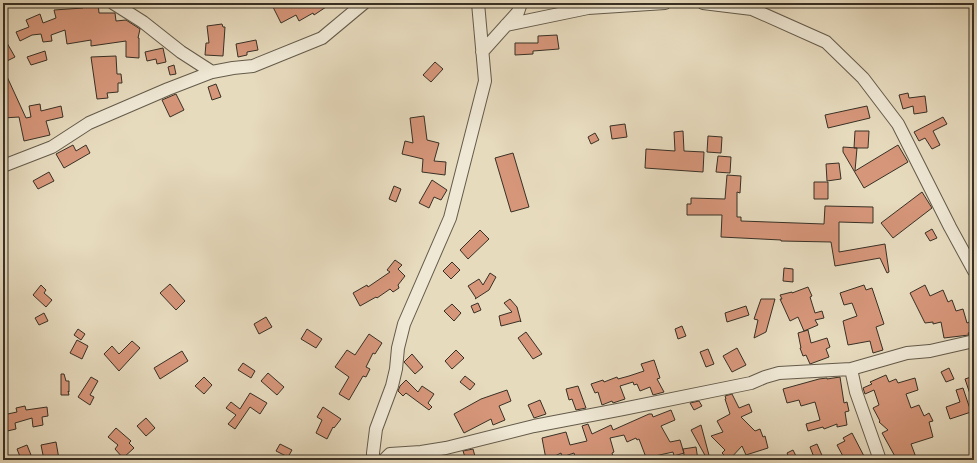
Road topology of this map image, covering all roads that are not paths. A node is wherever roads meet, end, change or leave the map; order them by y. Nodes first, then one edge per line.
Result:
1 (113, 3) edge
2 (364, 3) edge
3 (478, 3) edge
4 (521, 3) edge
5 (665, 3) edge
6 (703, 3) edge
7 (506, 25) junction
8 (482, 52) junction
9 (212, 72) junction
10 (3, 166) edge
11 (974, 271) edge
12 (974, 341) edge
13 (851, 369) junction
14 (373, 460) edge
15 (384, 460) edge
16 (880, 460) edge

1 - 9 street
2 - 9 street
3 - 8 street
4 - 7 street
5 - 7 street
6 - 11 street
7 - 8 street
8 - 14 street
9 - 10 street
12 - 13 street
13 - 15 street
13 - 16 street

